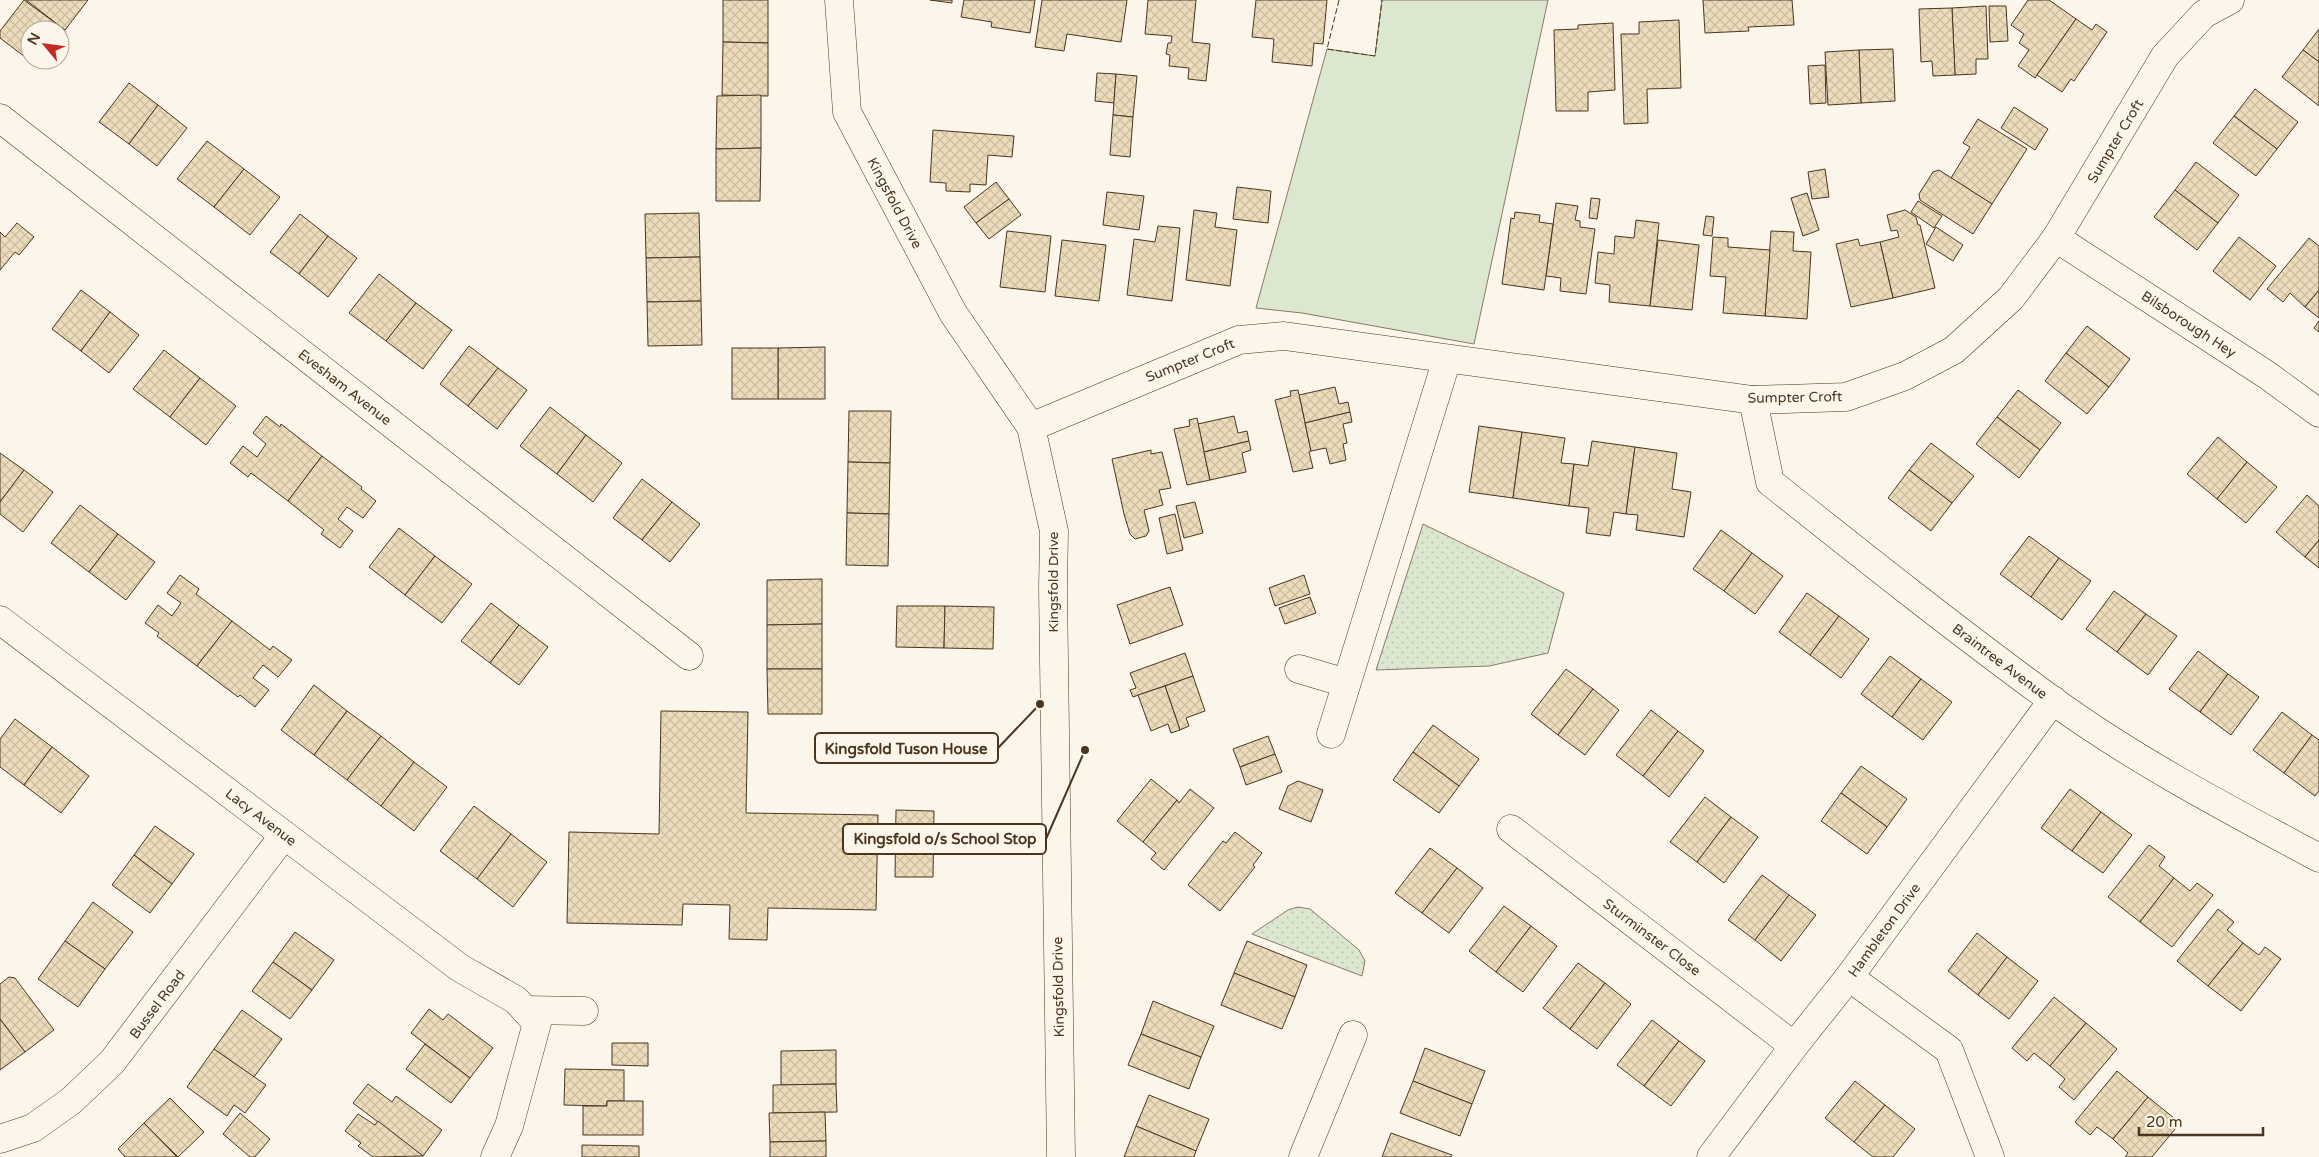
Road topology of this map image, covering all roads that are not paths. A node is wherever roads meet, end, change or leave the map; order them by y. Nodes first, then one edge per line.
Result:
1 (839, 0) edge
2 (2230, 0) edge
3 (2197, 7) edge
4 (0, 118) edge
5 (2056, 238) junction
6 (1447, 359) junction
7 (1753, 400) junction
8 (2319, 413) edge
9 (1031, 427) junction
10 (0, 620) edge
11 (689, 656) dead end
12 (1299, 669) dead end
13 (1346, 683) junction
14 (2053, 700) junction
15 (1331, 734) dead end
16 (1511, 829) dead end
17 (284, 835) junction
18 (2319, 858) edge
19 (1849, 977) junction
20 (525, 1010) junction
21 (584, 1011) dead end
22 (1353, 1035) dead end
23 (1794, 1046) junction
24 (0, 1139) edge
25 (495, 1157) edge
26 (1060, 1157) edge
27 (1303, 1157) edge
28 (1711, 1157) edge
29 (1990, 1157) edge

1 - 9 street, Kingsfold Drive
2 - 3 street, Sumpter Croft
3 - 5 street, Sumpter Croft
4 - 11 street, Evesham Avenue
5 - 7 street, Sumpter Croft
5 - 8 street, Bilsborough Hey
6 - 7 street, Sumpter Croft
6 - 9 street, Sumpter Croft
6 - 13 street
7 - 14 street, Braintree Avenue
9 - 26 street, Kingsfold Drive
10 - 17 street, Lacy Avenue
12 - 13 street
13 - 15 street
14 - 18 street, Braintree Avenue
14 - 19 street, Hambleton Drive
16 - 23 street, Sturminster Close
17 - 20 street, Lacy Avenue
17 - 24 street, Bussel Road
19 - 23 street, Hambleton Drive
19 - 29 street
20 - 21 street
20 - 25 street, Lacy Avenue
22 - 27 street
23 - 28 street, Hambleton Drive

